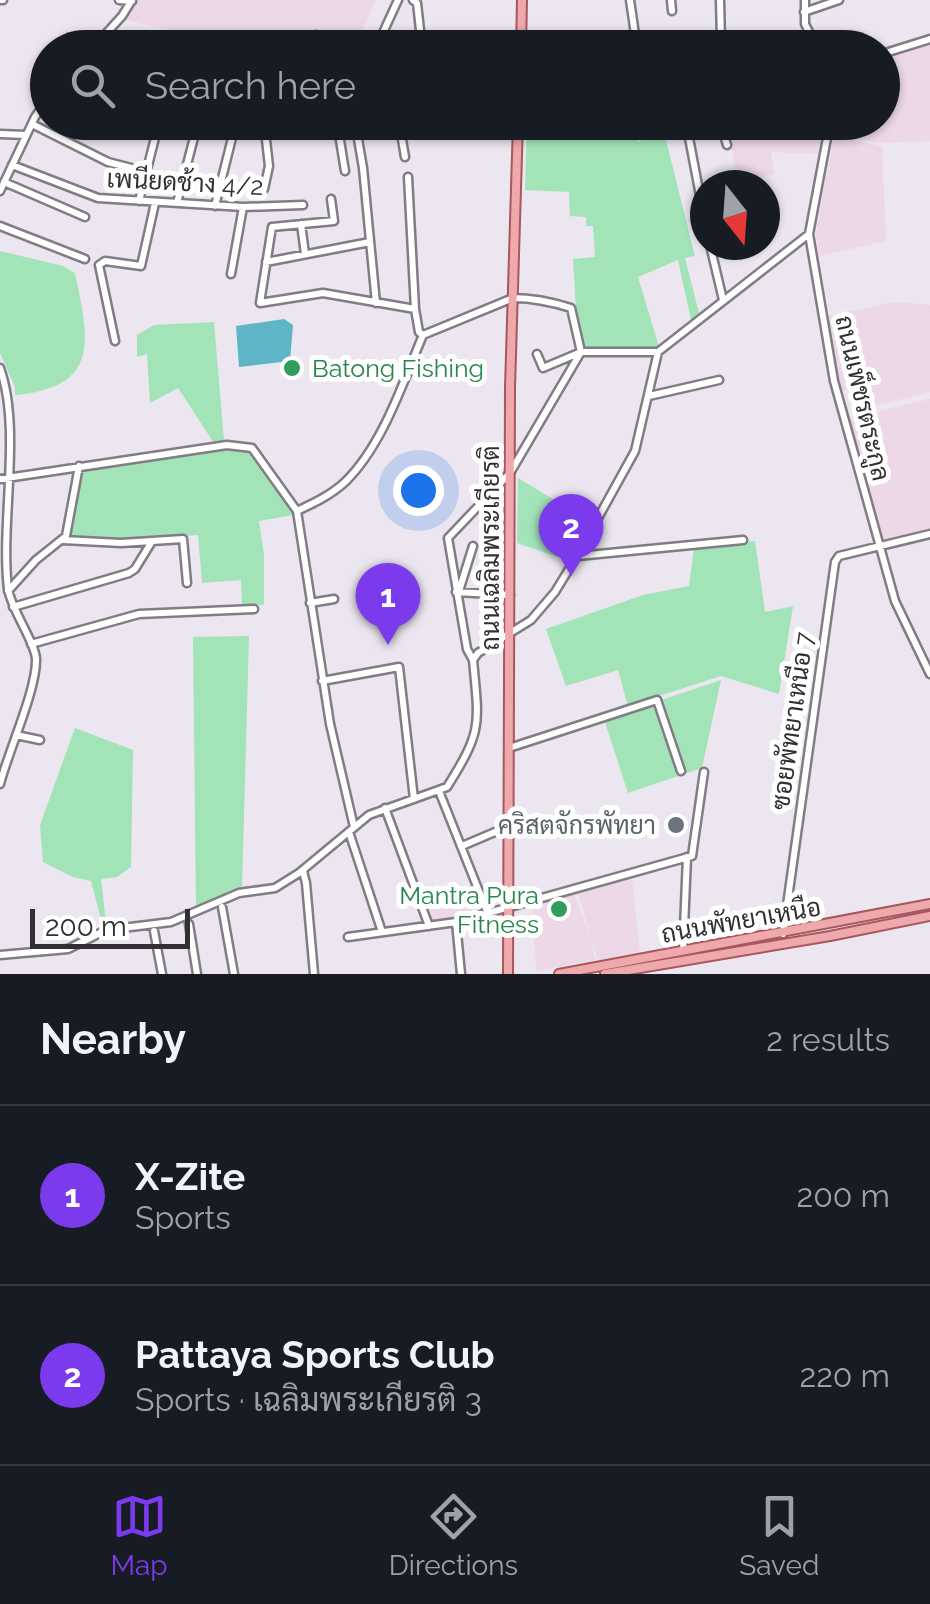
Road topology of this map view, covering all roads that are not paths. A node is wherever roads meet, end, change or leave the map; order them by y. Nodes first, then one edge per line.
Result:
1 (119, 0) edge
2 (132, 0) edge
3 (398, 0) edge
4 (413, 0) edge
5 (522, 0) edge
6 (630, 0) edge
7 (671, 0) edge
8 (720, 0) edge
9 (805, 0) edge
10 (839, 0) edge
11 (672, 11) dead end
12 (804, 12) junction
13 (108, 30) edge
14 (384, 30) edge
15 (420, 30) edge
16 (521, 30) edge
17 (634, 30) edge
18 (722, 30) edge
19 (807, 30) edge
20 (930, 39) edge
21 (900, 48) edge
22 (30, 128) edge
23 (0, 134) edge
24 (26, 135) junction
25 (64, 140) edge
26 (155, 140) edge
27 (193, 140) edge
28 (231, 140) edge
29 (266, 140) edge
30 (340, 140) edge
31 (357, 140) edge
32 (401, 140) edge
33 (517, 140) edge
34 (689, 140) edge
35 (725, 140) edge
36 (827, 140) edge
37 (727, 145) dead end
38 (404, 157) dead end
39 (12, 165) junction
40 (695, 170) edge
41 (345, 171) dead end
42 (147, 172) junction
43 (408, 177) dead end
44 (4, 182) junction
45 (264, 189) dead end
46 (0, 191) edge
47 (139, 200) junction
48 (331, 200) dead end
49 (155, 203) junction
50 (177, 204) junction
51 (214, 206) junction
52 (302, 206) dead end
53 (244, 207) junction
54 (85, 218) dead end
55 (302, 224) junction
56 (0, 226) edge
57 (809, 234) junction
58 (370, 242) junction
59 (305, 254) junction
60 (85, 258) dead end
61 (714, 260) edge
62 (266, 262) junction
63 (231, 274) dead end
64 (513, 298) junction
65 (723, 300) junction
66 (376, 304) junction
67 (415, 309) junction
68 (423, 334) junction
69 (115, 340) dead end
70 (581, 352) junction
71 (658, 352) junction
72 (536, 354) dead end
73 (0, 368) edge
74 (719, 380) dead end
75 (648, 396) junction
76 (79, 466) junction
77 (510, 472) junction
78 (3, 479) edge
79 (297, 511) junction
80 (930, 534) edge
81 (63, 540) junction
82 (743, 540) dead end
83 (152, 542) junction
84 (472, 546) dead end
85 (879, 547) junction
86 (577, 556) junction
87 (187, 583) dead end
88 (8, 591) junction
89 (458, 592) junction
90 (510, 595) junction
91 (334, 600) dead end
92 (310, 604) junction
93 (13, 607) junction
94 (254, 608) dead end
95 (510, 634) junction
96 (31, 644) junction
97 (473, 660) junction
98 (930, 674) edge
99 (322, 681) junction
100 (16, 735) junction
101 (40, 740) dead end
102 (509, 748) junction
103 (681, 771) dead end
104 (704, 772) dead end
105 (0, 784) edge
106 (439, 791) junction
107 (414, 800) junction
108 (384, 808) junction
109 (509, 826) junction
110 (351, 830) junction
111 (462, 846) junction
112 (690, 857) junction
113 (302, 870) junction
114 (930, 904) edge
115 (222, 907) dead end
116 (509, 908) junction
117 (488, 914) junction
118 (930, 916) edge
119 (456, 922) junction
120 (189, 924) dead end
121 (429, 926) junction
122 (154, 931) dead end
123 (382, 932) junction
124 (783, 934) junction
125 (348, 937) dead end
126 (683, 951) junction
127 (0, 955) edge
128 (162, 974) edge
129 (197, 974) edge
130 (234, 974) edge
131 (314, 974) edge
132 (461, 974) edge
133 (508, 974) edge
134 (559, 974) edge
135 (606, 974) edge

1 - 2 street
2 - 13 street
3 - 14 street
4 - 15 street
5 - 16 main road
6 - 17 street
7 - 11 street
8 - 18 street
9 - 12 street
10 - 12 street
12 - 19 street
20 - 21 street
22 - 24 street
23 - 24 street
24 - 39 street
25 - 42 street
26 - 42 street
27 - 50 street
28 - 51 street
29 - 45 street
30 - 41 street
31 - 58 street
32 - 38 street
33 - 64 main road, ถนนเฉลิมพระเกียรติ
34 - 40 street
35 - 37 street
36 - 57 street, ถนนเพ็ชรตระกูล
39 - 44 street
39 - 47 street, เพนียดช้าง 4/2
42 - 47 street
43 - 67 street
44 - 46 street
44 - 54 street
47 - 49 street, เพนียดช้าง 4/2
48 - 55 street
49 - 50 street, เพนียดช้าง 4/2
49 - 69 street
50 - 51 street, เพนียดช้าง 4/2
51 - 53 street, เพนียดช้าง 4/2
52 - 53 street, เพนียดช้าง 4/2
53 - 63 street
55 - 59 street
55 - 62 street
56 - 60 street
57 - 65 street
57 - 85 street, ถนนเพ็ชรตระกูล
58 - 59 street
58 - 66 street
59 - 62 street
61 - 65 street
62 - 66 street
64 - 68 street
64 - 70 street
64 - 77 main road, ถนนเฉลิมพระเกียรติ
65 - 71 street
66 - 67 street
67 - 68 street
68 - 79 street
70 - 71 street
70 - 72 street
70 - 77 street
71 - 75 street
73 - 78 street
74 - 75 street
75 - 86 street
76 - 78 street
76 - 79 street
76 - 81 street
77 - 89 street
77 - 90 main road, ถนนเฉลิมพระเกียรติ
78 - 88 street
79 - 92 street
80 - 85 street
81 - 83 street
81 - 88 street
82 - 86 street
83 - 87 street
83 - 93 street
84 - 89 street
85 - 98 street, ถนนเพ็ชรตระกูล
85 - 124 street, ซอยพัทยาเหนือ 7
86 - 95 street
88 - 93 street
89 - 90 street
89 - 97 street
90 - 95 main road, ถนนเฉลิมพระเกียรติ
91 - 92 street
92 - 99 street
93 - 96 street
94 - 96 street
95 - 97 street
95 - 102 main road, ถนนเฉลิมพระเกียรติ
96 - 100 street
97 - 106 street
99 - 107 street
99 - 110 street
100 - 101 street
100 - 105 street
102 - 103 street
102 - 109 main road, ถนนเฉลิมพระเกียรติ
104 - 112 street
106 - 107 street
106 - 111 street
107 - 108 street
108 - 110 street
108 - 121 street
109 - 111 street
109 - 116 main road, ถนนเฉลิมพระเกียรติ
110 - 113 street
110 - 123 street
111 - 117 street
112 - 116 street
112 - 126 street
113 - 127 street
113 - 131 street
114 - 124 main road, ถนนพัทยาเหนือ
115 - 130 street
116 - 117 street
116 - 133 main road, ถนนเฉลิมพระเกียรติ
117 - 119 street
118 - 135 main road, ถนนพัทยาเหนือ
119 - 121 street
119 - 132 street
120 - 129 street
121 - 123 street
122 - 128 street
123 - 125 street
124 - 126 main road, ถนนพัทยาเหนือ
126 - 134 main road, ถนนพัทยาเหนือ

